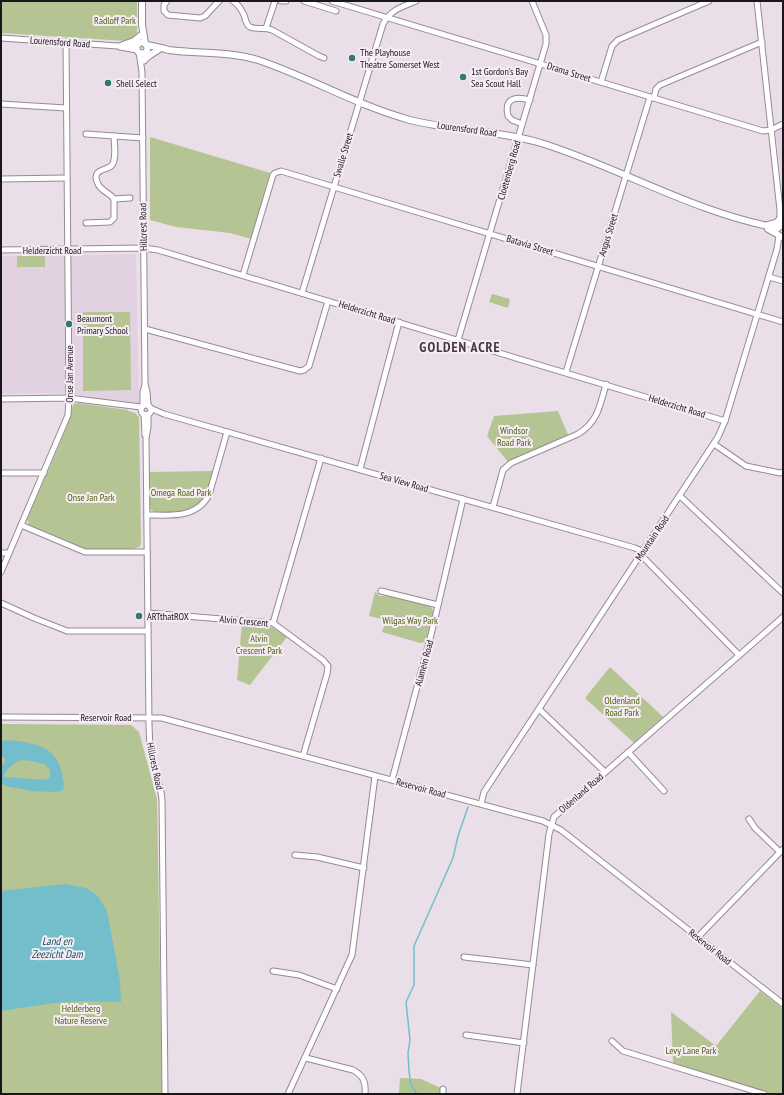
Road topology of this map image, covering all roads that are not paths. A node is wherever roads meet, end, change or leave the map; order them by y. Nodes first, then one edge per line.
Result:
1 (142, 1) edge
2 (167, 1) edge
3 (218, 1) edge
4 (233, 1) edge
5 (275, 1) edge
6 (281, 1) edge
7 (286, 1) edge
8 (304, 1) edge
9 (332, 1) edge
10 (416, 1) edge
11 (709, 1) edge
12 (757, 1) edge
13 (534, 2) edge
14 (336, 11) dead end
15 (387, 18) junction
16 (142, 25) junction
17 (266, 28) junction
18 (140, 36) junction
19 (1, 38) edge
20 (66, 42) junction
21 (762, 42) junction
22 (121, 46) junction
23 (142, 48) junction
24 (158, 50) junction
25 (170, 50) junction
26 (324, 58) dead end
27 (144, 60) junction
28 (540, 64) junction
29 (142, 70) junction
30 (601, 82) junction
31 (652, 98) junction
32 (530, 100) junction
33 (360, 101) junction
34 (1, 104) edge
35 (66, 108) junction
36 (522, 124) junction
37 (783, 124) edge
38 (771, 130) junction
39 (86, 134) dead end
40 (114, 136) junction
41 (518, 137) junction
42 (143, 138) junction
43 (626, 174) junction
44 (67, 178) junction
45 (1, 179) edge
46 (333, 186) junction
47 (130, 198) dead end
48 (114, 199) junction
49 (86, 223) dead end
50 (763, 226) junction
51 (781, 230) edge
52 (490, 234) junction
53 (144, 248) junction
54 (1, 250) edge
55 (68, 250) junction
56 (599, 266) junction
57 (243, 276) junction
58 (769, 277) junction
59 (783, 281) edge
60 (302, 293) junction
61 (328, 301) junction
62 (758, 314) junction
63 (399, 322) junction
64 (783, 322) edge
65 (145, 329) junction
66 (458, 340) junction
67 (566, 372) junction
68 (606, 384) junction
69 (69, 398) junction
70 (1, 399) edge
71 (146, 410) junction
72 (725, 421) junction
73 (227, 432) junction
74 (714, 444) junction
75 (321, 458) junction
76 (360, 469) junction
77 (783, 472) edge
78 (1, 473) edge
79 (44, 473) junction
80 (680, 496) junction
81 (463, 499) junction
82 (493, 507) junction
83 (147, 515) junction
84 (21, 525) junction
85 (147, 552) junction
86 (1, 553) edge
87 (9, 553) junction
88 (642, 554) junction
89 (1, 572) edge
90 (381, 591) dead end
91 (783, 593) edge
92 (1, 602) edge
93 (438, 605) junction
94 (148, 613) junction
95 (783, 617) edge
96 (273, 623) junction
97 (148, 631) junction
98 (740, 655) junction
99 (539, 709) junction
100 (1, 717) edge
101 (149, 717) junction
102 (628, 752) junction
103 (304, 756) junction
104 (605, 772) junction
105 (375, 776) junction
106 (392, 780) junction
107 (664, 791) dead end
108 (481, 804) junction
109 (748, 819) dead end
110 (552, 826) junction
111 (782, 850) edge
112 (295, 855) dead end
113 (364, 868) junction
114 (698, 938) junction
115 (464, 957) dead end
116 (533, 965) junction
117 (273, 971) dead end
118 (337, 989) junction
119 (783, 1004) edge
120 (466, 1035) dead end
121 (612, 1041) dead end
122 (524, 1043) junction
123 (306, 1058) junction
124 (165, 1094) edge
125 (288, 1094) edge
126 (365, 1094) edge
127 (517, 1094) edge
128 (764, 1094) edge

1 - 16 street, Hillcrest Road
2 - 3 street
4 - 17 street
5 - 17 street
6 - 7 street
8 - 14 street
9 - 15 street, Drama Street
10 - 15 street
11 - 30 street
12 - 21 street, Mountain Road
13 - 28 street, Cloetenberg Road
15 - 28 street, Drama Street
15 - 33 street, Swalle Street
16 - 18 street, Hillcrest Road
16 - 23 street, Hillcrest Road
17 - 26 street
18 - 22 street
18 - 23 street, Hillcrest Road
19 - 20 street, Lourensford Road
20 - 22 street, Lourensford Road
20 - 35 street, Onse Jan Avenue
21 - 31 street, Angus Street
21 - 38 street, Mountain Road
22 - 23 street, Lourensford Road
23 - 24 street, Lourensford Road
23 - 25 street, Lourensford Road
23 - 27 street, Hillcrest Road
23 - 29 street, Hillcrest Road
24 - 25 street, Lourensford Road
24 - 27 street
25 - 33 street, Lourensford Road
27 - 29 street, Hillcrest Road
28 - 30 street, Drama Street
28 - 32 street, Cloetenberg Road
29 - 42 street, Hillcrest Road
30 - 31 street, Drama Street
31 - 38 street, Drama Street
31 - 43 street, Angus Street
32 - 36 street, Cloetenberg Road
32 - 36 street
33 - 41 street, Lourensford Road
33 - 46 street, Swalle Street
34 - 35 street
35 - 44 street, Onse Jan Avenue
36 - 41 street, Cloetenberg Road
37 - 38 street
38 - 51 street, Mountain Road
39 - 40 street
40 - 42 street
40 - 48 street
41 - 43 street, Lourensford Road
41 - 52 street, Cloetenberg Road
42 - 53 street, Hillcrest Road
43 - 50 street, Lourensford Road
43 - 56 street, Angus Street
44 - 45 street
44 - 55 street, Onse Jan Avenue
46 - 52 street, Batavia Street
46 - 57 street, Batavia Street
46 - 60 street, Swalle Street
47 - 48 street
48 - 49 street
50 - 51 street, Lourensford Road
50 - 51 street
51 - 58 street, Mountain Road
52 - 56 street, Batavia Street
52 - 66 street, Cloetenberg Road
53 - 55 street, Helderzicht Road
53 - 57 street, Helderzicht Road
53 - 65 street, Hillcrest Road
54 - 55 street, Helderzicht Road
55 - 69 street, Onse Jan Avenue
56 - 62 street, Batavia Street
56 - 67 street, Angus Street
57 - 60 street, Helderzicht Road
58 - 59 street
58 - 62 street, Mountain Road
60 - 61 street, Helderzicht Road
61 - 63 street, Helderzicht Road
61 - 65 street
62 - 64 street, Batavia Street
62 - 72 street, Mountain Road
63 - 66 street, Helderzicht Road
63 - 76 street
65 - 71 street, Hillcrest Road
66 - 67 street, Helderzicht Road
67 - 68 street, Helderzicht Road
68 - 72 street, Helderzicht Road
68 - 82 street
69 - 70 street, Sea View Road
69 - 71 street, Sea View Road
69 - 79 street, Onse Jan Avenue
71 - 73 street, Sea View Road
71 - 83 street, Hillcrest Road
72 - 74 street, Mountain Road
73 - 75 street, Sea View Road
73 - 83 street
74 - 77 street
74 - 80 street, Mountain Road
75 - 76 street, Sea View Road
75 - 96 street
76 - 81 street, Sea View Road
78 - 79 street
79 - 84 street, Onse Jan Avenue
80 - 88 street, Mountain Road
80 - 91 street
81 - 82 street, Sea View Road
81 - 93 street, Alamein Road
82 - 88 street, Sea View Road
83 - 85 street, Hillcrest Road
84 - 85 street
84 - 87 street, Onse Jan Avenue
85 - 94 street, Hillcrest Road
86 - 87 street
87 - 89 street, Onse Jan Avenue
88 - 98 street, Sea View Road
88 - 99 street, Mountain Road
90 - 93 street
92 - 97 street
93 - 106 street, Alamein Road
94 - 96 street, Alvin Crescent
94 - 97 street, Hillcrest Road
95 - 98 street, Oldenland Road
96 - 103 street, Alvin Crescent
97 - 101 street, Hillcrest Road
98 - 102 street, Oldenland Road
99 - 104 street
99 - 108 street, Mountain Road
100 - 101 street, Reservoir Road
101 - 103 street, Reservoir Road
101 - 124 street, Hillcrest Road
102 - 104 street, Oldenland Road
102 - 107 street
103 - 105 street, Reservoir Road
104 - 110 street, Oldenland Road
105 - 106 street, Reservoir Road
105 - 113 street
106 - 108 street, Reservoir Road
108 - 110 street, Reservoir Road
109 - 111 street
110 - 114 street, Reservoir Road
110 - 116 street, Oldenland Road
111 - 114 street
112 - 113 street
113 - 118 street
114 - 119 street, Reservoir Road
115 - 116 street
116 - 122 street, Oldenland Road
117 - 118 street
118 - 123 street
120 - 122 street
121 - 128 street
122 - 127 street, Oldenland Road
123 - 125 street
123 - 126 street

